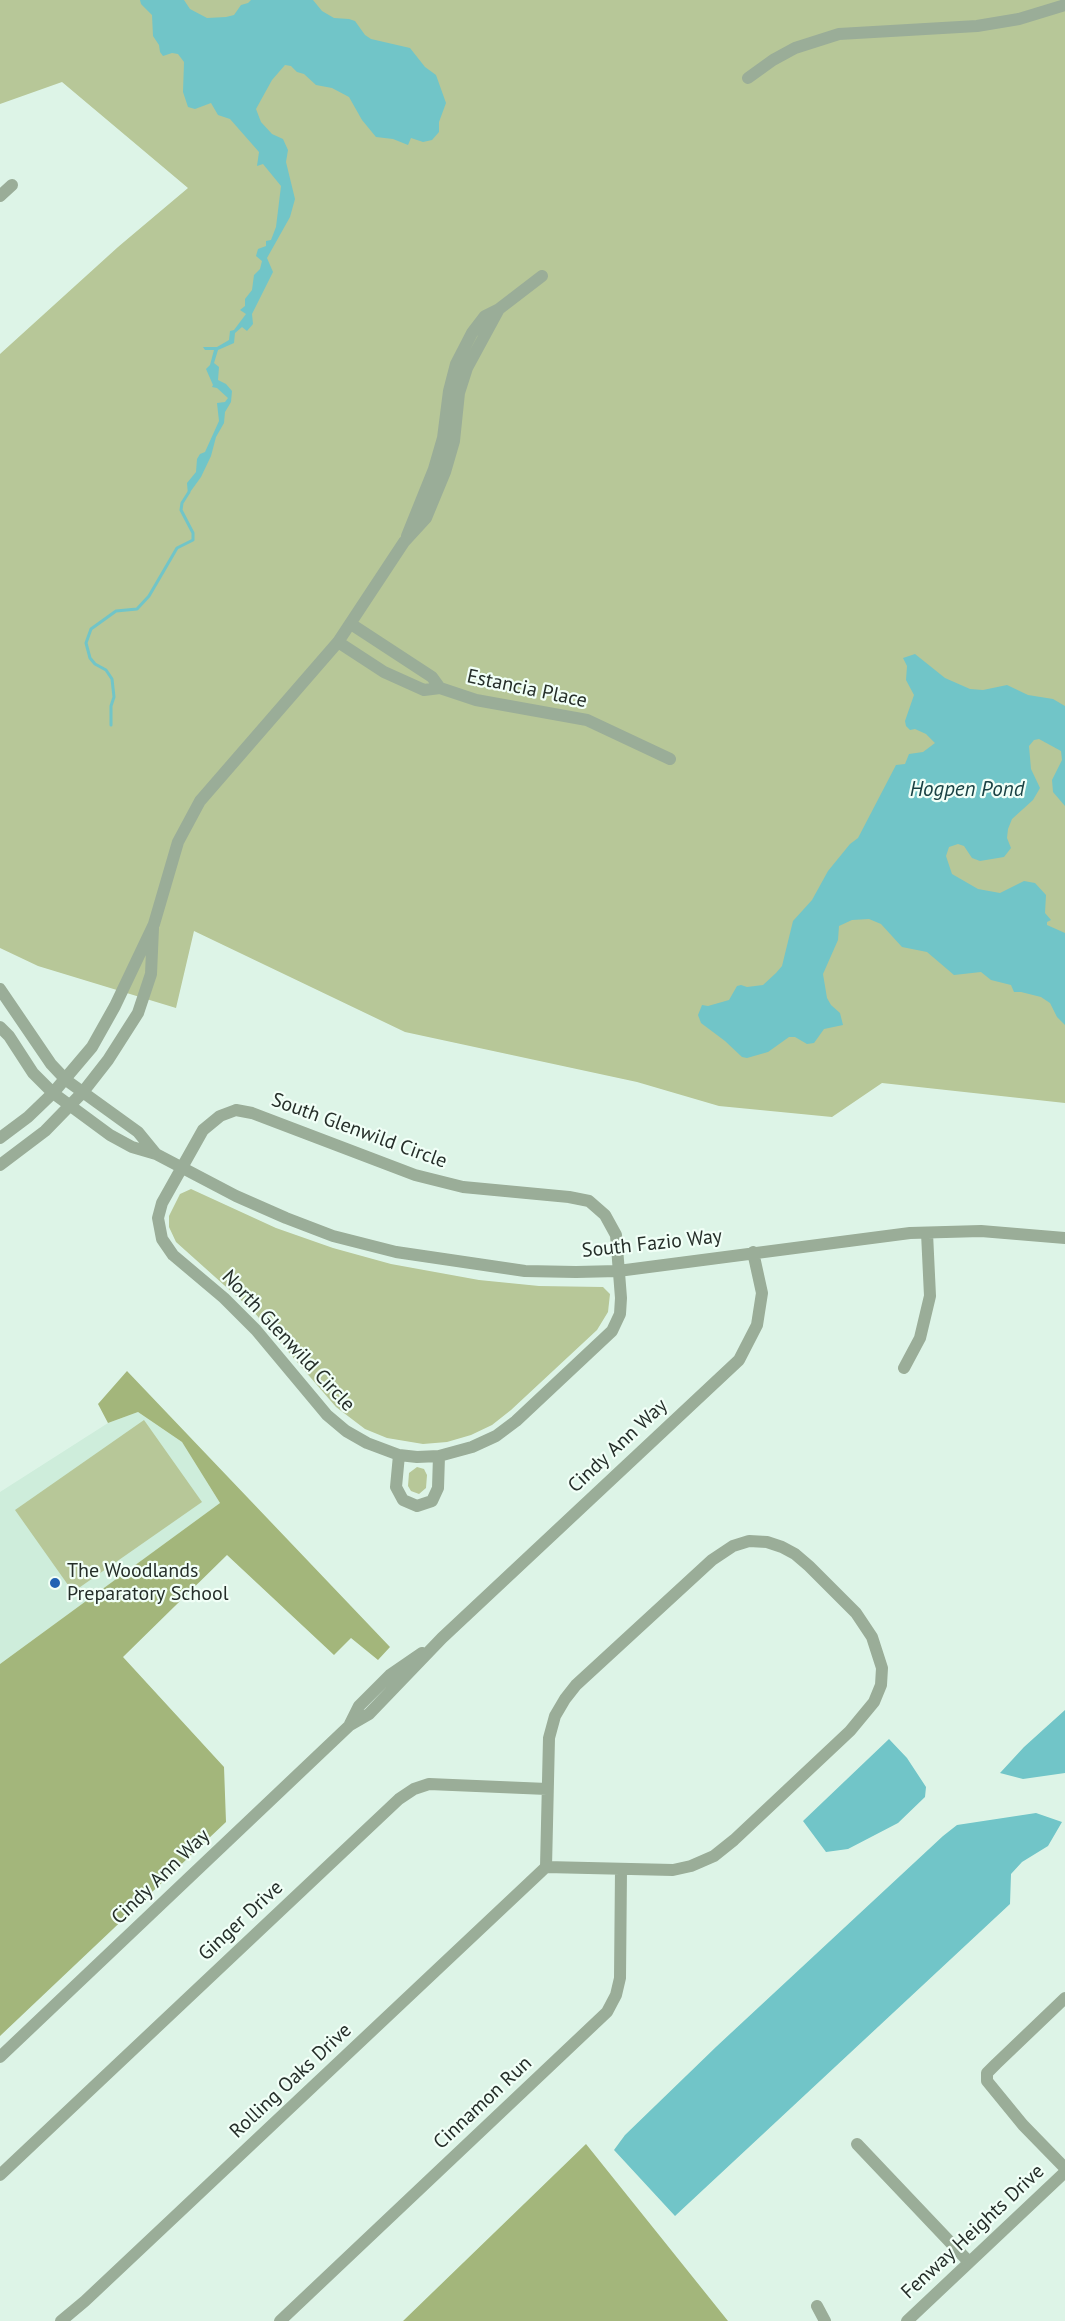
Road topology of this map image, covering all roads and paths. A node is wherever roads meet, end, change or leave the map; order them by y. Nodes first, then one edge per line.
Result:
1 (1065, 5) edge
2 (748, 78) dead end
3 (12, 185) dead end
4 (0, 196) edge
5 (542, 276) dead end
6 (351, 624) junction
7 (338, 642) junction
8 (440, 688) junction
9 (670, 759) dead end
10 (154, 924) junction
11 (0, 989) edge
12 (0, 1027) edge
13 (66, 1080) junction
14 (83, 1092) junction
15 (53, 1093) junction
16 (70, 1107) junction
17 (0, 1138) edge
18 (156, 1154) junction
19 (0, 1165) edge
20 (180, 1169) junction
21 (927, 1233) junction
22 (1065, 1238) edge
23 (753, 1252) junction
24 (618, 1271) junction
25 (904, 1368) dead end
26 (367, 1443) joint
27 (399, 1455) junction
28 (439, 1456) junction
29 (547, 1789) junction
30 (546, 1867) junction
31 (621, 1870) junction
32 (1065, 1998) edge
33 (0, 2057) edge
34 (857, 2144) dead end
35 (1065, 2170) edge
36 (0, 2175) edge
37 (969, 2262) junction
38 (817, 2306) dead end
39 (61, 2321) edge
40 (280, 2321) edge
41 (825, 2321) edge
42 (907, 2321) edge

1 - 2 street
3 - 4 street
5 - 6 street
6 - 7 street
6 - 8 street, Estancia Place
7 - 8 street, Estancia Place
7 - 10 street
8 - 9 street, Estancia Place
10 - 13 street
10 - 14 street
11 - 13 street, South Fazio Way
12 - 15 street, South Fazio Way
13 - 14 street, South Fazio Way
13 - 15 street
14 - 16 street
14 - 18 street, South Fazio Way
15 - 16 street, South Fazio Way
15 - 17 street
16 - 18 street, South Fazio Way
16 - 19 street
18 - 20 street, South Fazio Way
20 - 24 street, South Fazio Way
20 - 24 street, South Glenwild Circle
20 - 26 street, North Glenwild Circle
21 - 22 street, South Fazio Way
21 - 23 street, South Fazio Way
21 - 25 street
23 - 24 street, South Fazio Way
23 - 33 street, Cindy Ann Way
24 - 28 street, South Glenwild Circle
26 - 27 street, South Glenwild Circle
27 - 28 street, South Glenwild Circle
27 - 28 street
29 - 30 street
29 - 31 street
29 - 36 street, Ginger Drive
30 - 31 street
30 - 39 street, Rolling Oaks Drive
31 - 40 street, Cinnamon Run
32 - 35 street
34 - 37 street
35 - 37 street, Fenway Heights Drive
37 - 42 street, Fenway Heights Drive
38 - 41 street

